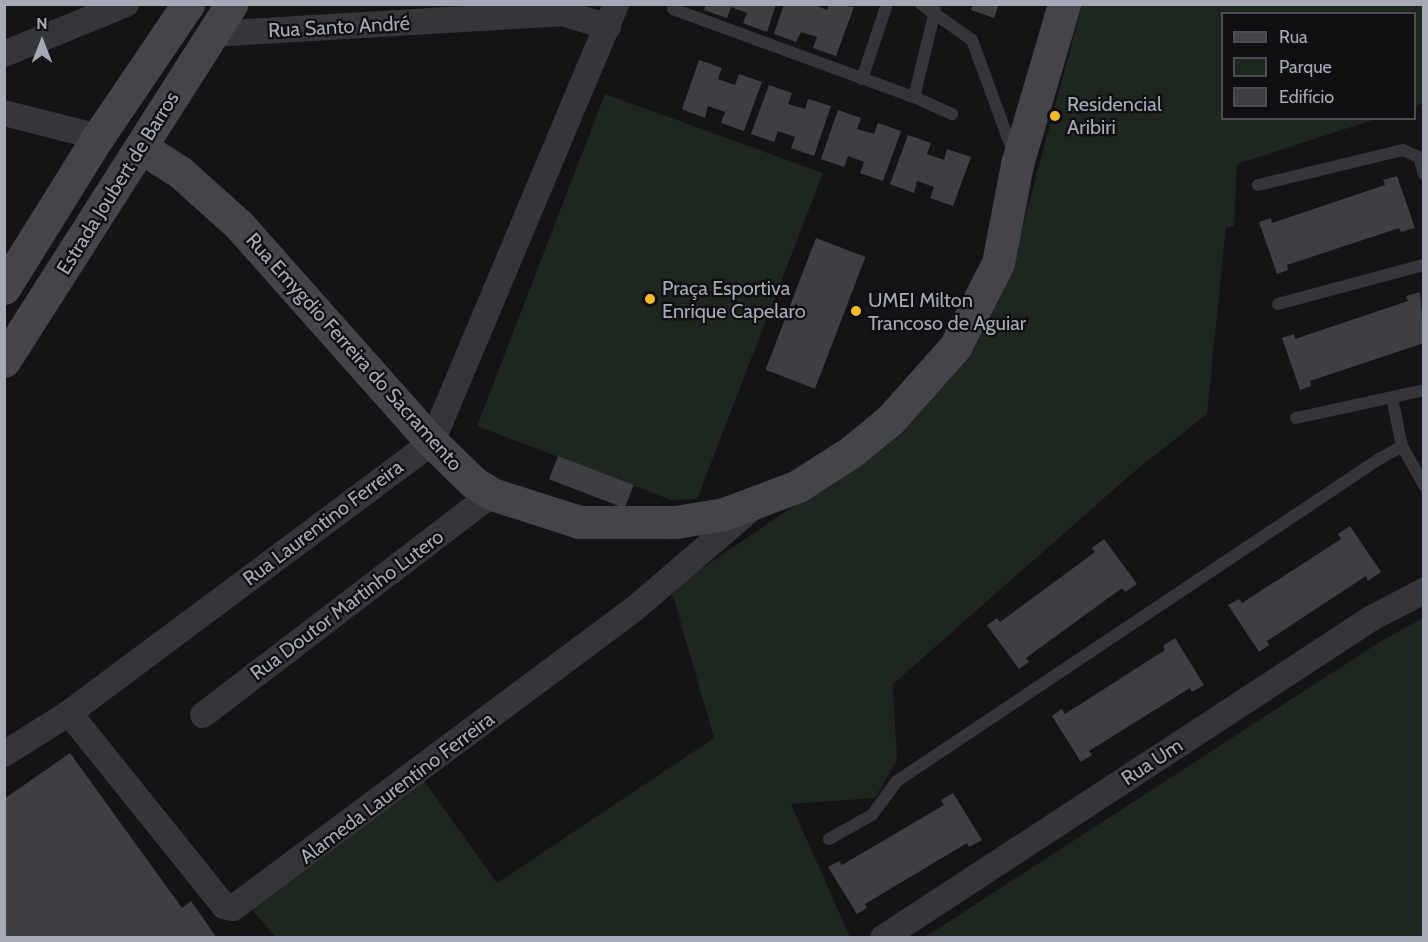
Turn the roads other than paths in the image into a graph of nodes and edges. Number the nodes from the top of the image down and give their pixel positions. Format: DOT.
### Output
graph roads {
  1 [pos="126,4"];
  2 [pos="188,4"];
  3 [pos="231,4"];
  4 [pos="887,4"];
  5 [pos="921,4"];
  6 [pos="1064,4"];
  7 [pos="673,9"];
  8 [pos="935,11"];
  9 [pos="81,14"];
  10 [pos="612,16"];
  11 [pos="212,34"];
  12 [pos="4,54"];
  13 [pos="862,79"];
  14 [pos="914,97"];
  15 [pos="4,113"];
  16 [pos="952,114"];
  17 [pos="99,137"];
  18 [pos="142,148"];
  19 [pos="1017,164"];
  20 [pos="1424,174"];
  21 [pos="1258,185"];
  22 [pos="1424,265"];
  23 [pos="4,288"];
  24 [pos="1278,304"];
  25 [pos="4,361"];
  26 [pos="1424,390"];
  27 [pos="1392,398"];
  28 [pos="1296,418"];
  29 [pos="432,442"];
  30 [pos="1402,446"];
  31 [pos="1424,485"];
  32 [pos="492,495"];
  33 [pos="758,503"];
  34 [pos="1424,591"];
  35 [pos="69,713"];
  36 [pos="203,715"];
  37 [pos="4,754"];
  38 [pos="829,839"];
  39 [pos="883,938"];
  1 -- 9 [label="street"];
  2 -- 17 [label="street, Estrada Joubert de Barros"];
  3 -- 11 [label="street, Estrada Joubert de Barros"];
  4 -- 13 [label="lane"];
  5 -- 8 [label="lane"];
  6 -- 19 [label="street, Rua Emygdio Ferreira do Sacramento"];
  7 -- 13 [label="lane"];
  8 -- 14 [label="lane"];
  8 -- 19 [label="lane"];
  9 -- 12 [label="street"];
  10 -- 11 [label="street, Rua Santo André"];
  10 -- 29 [label="street"];
  11 -- 18 [label="street, Estrada Joubert de Barros"];
  13 -- 14 [label="lane"];
  14 -- 16 [label="lane"];
  15 -- 17 [label="street"];
  17 -- 23 [label="street, Estrada Joubert de Barros"];
  18 -- 25 [label="street, Estrada Joubert de Barros"];
  18 -- 29 [label="street, Rua Emygdio Ferreira do Sacramento"];
  19 -- 33 [label="street, Rua Emygdio Ferreira do Sacramento"];
  20 -- 21 [label="lane"];
  22 -- 24 [label="lane"];
  26 -- 27 [label="lane"];
  27 -- 28 [label="lane"];
  27 -- 30 [label="lane"];
  29 -- 32 [label="street, Rua Emygdio Ferreira do Sacramento"];
  29 -- 35 [label="street, Rua Laurentino Ferreira"];
  30 -- 31 [label="lane"];
  30 -- 38 [label="lane"];
  32 -- 33 [label="street, Rua Emygdio Ferreira do Sacramento"];
  32 -- 36 [label="street, Rua Doutor Martinho Lutero"];
  33 -- 35 [label="street, Alameda Laurentino Ferreira"];
  34 -- 39 [label="street, Rua Um"];
  35 -- 37 [label="street, Rua Laurentino Ferreira"];
}
